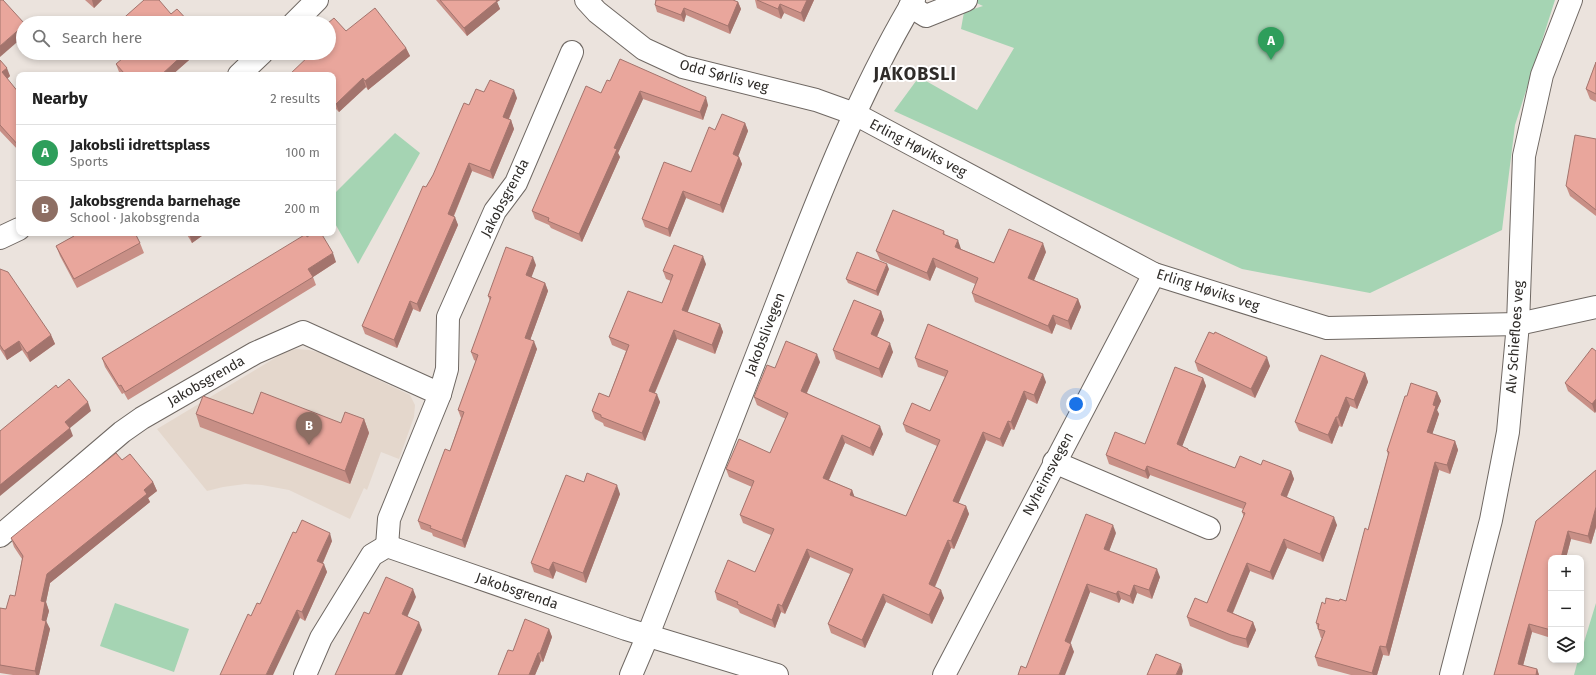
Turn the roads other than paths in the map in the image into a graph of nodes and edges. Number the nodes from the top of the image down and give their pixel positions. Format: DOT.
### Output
graph roads {
  1 [pos="317,0"];
  2 [pos="586,0"];
  3 [pos="966,0"];
  4 [pos="1571,0"];
  5 [pos="912,3"];
  6 [pos="301,16"];
  7 [pos="572,52"];
  8 [pos="255,60"];
  9 [pos="242,72"];
  10 [pos="855,114"];
  11 [pos="16,230"];
  12 [pos="0,238"];
  13 [pos="1154,274"];
  14 [pos="1596,307"];
  15 [pos="1518,324"];
  16 [pos="440,394"];
  17 [pos="1054,462"];
  18 [pos="1208,528"];
  19 [pos="0,536"];
  20 [pos="388,546"];
  21 [pos="648,635"];
  22 [pos="305,675"];
  23 [pos="631,675"];
  24 [pos="777,675"];
  25 [pos="944,675"];
  26 [pos="1451,675"];
  1 -- 6 [label="street"];
  2 -- 10 [label="street, Odd Sørlis veg"];
  3 -- 5 [label="street"];
  4 -- 15 [label="street, Alv Schiefloes veg"];
  5 -- 10 [label="street, Jakobslivegen"];
  7 -- 16 [label="street, Jakobsgrenda"];
  8 -- 9 [label="street"];
  10 -- 13 [label="street, Erling Høviks veg"];
  10 -- 21 [label="street, Jakobslivegen"];
  11 -- 12 [label="street"];
  13 -- 15 [label="street, Erling Høviks veg"];
  13 -- 17 [label="street, Nyheimsvegen"];
  14 -- 15 [label="street, Erling Høviks veg"];
  15 -- 26 [label="street, Alv Schiefloes veg"];
  16 -- 19 [label="street, Jakobsgrenda"];
  16 -- 20 [label="street, Jakobsgrenda"];
  17 -- 18 [label="street"];
  17 -- 25 [label="street, Nyheimsvegen"];
  20 -- 21 [label="street, Jakobsgrenda"];
  20 -- 22 [label="street"];
  21 -- 23 [label="street, Jakobslivegen"];
  21 -- 24 [label="street"];
}
